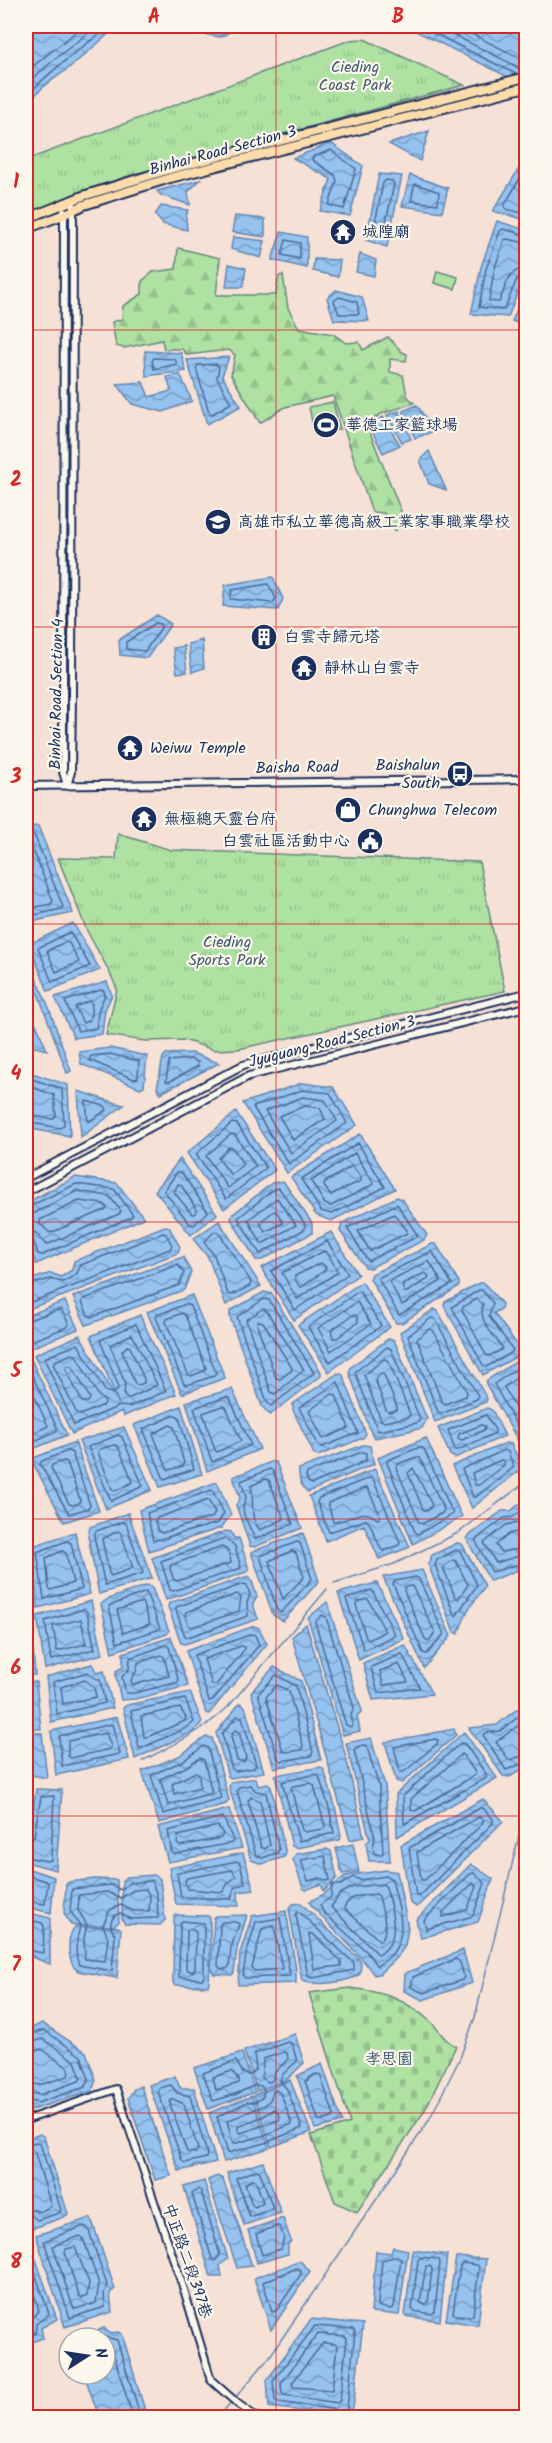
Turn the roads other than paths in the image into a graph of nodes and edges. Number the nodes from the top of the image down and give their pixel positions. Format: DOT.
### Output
graph roads {
  1 [pos="526,77"];
  2 [pos="526,87"];
  3 [pos="73,201"];
  4 [pos="64,204"];
  5 [pos="72,211"];
  6 [pos="63,215"];
  7 [pos="26,219"];
  8 [pos="26,229"];
  9 [pos="526,779"];
  10 [pos="26,786"];
  11 [pos="68,786"];
  12 [pos="526,993"];
  13 [pos="526,1006"];
  14 [pos="26,1178"];
  15 [pos="26,1192"];
  16 [pos="26,2120"];
  17 [pos="262,2418"];
  1 -- 3 [label="main road, Binhai Road Section 3"];
  2 -- 5 [label="main road, Binhai Road Section 3"];
  3 -- 4 [label="main road, Binhai Road Section 3"];
  3 -- 5 [label="street, Binhai Road Section 4"];
  4 -- 6 [label="street, Binhai Road Section 4"];
  4 -- 7 [label="main road, Binhai Road Section 3"];
  5 -- 6 [label="main road, Binhai Road Section 3"];
  5 -- 11 [label="street, Binhai Road Section 4"];
  6 -- 8 [label="main road, Binhai Road Section 3"];
  6 -- 11 [label="street, Binhai Road Section 4"];
  9 -- 11 [label="street, Baisha Road"];
  10 -- 11 [label="street, Baisha Road"];
  12 -- 14 [label="street, Jyuguang Road Section 3"];
  13 -- 15 [label="street, Jyuguang Road Section 3"];
  16 -- 17 [label="street, 中正路二段397巷"];
}
